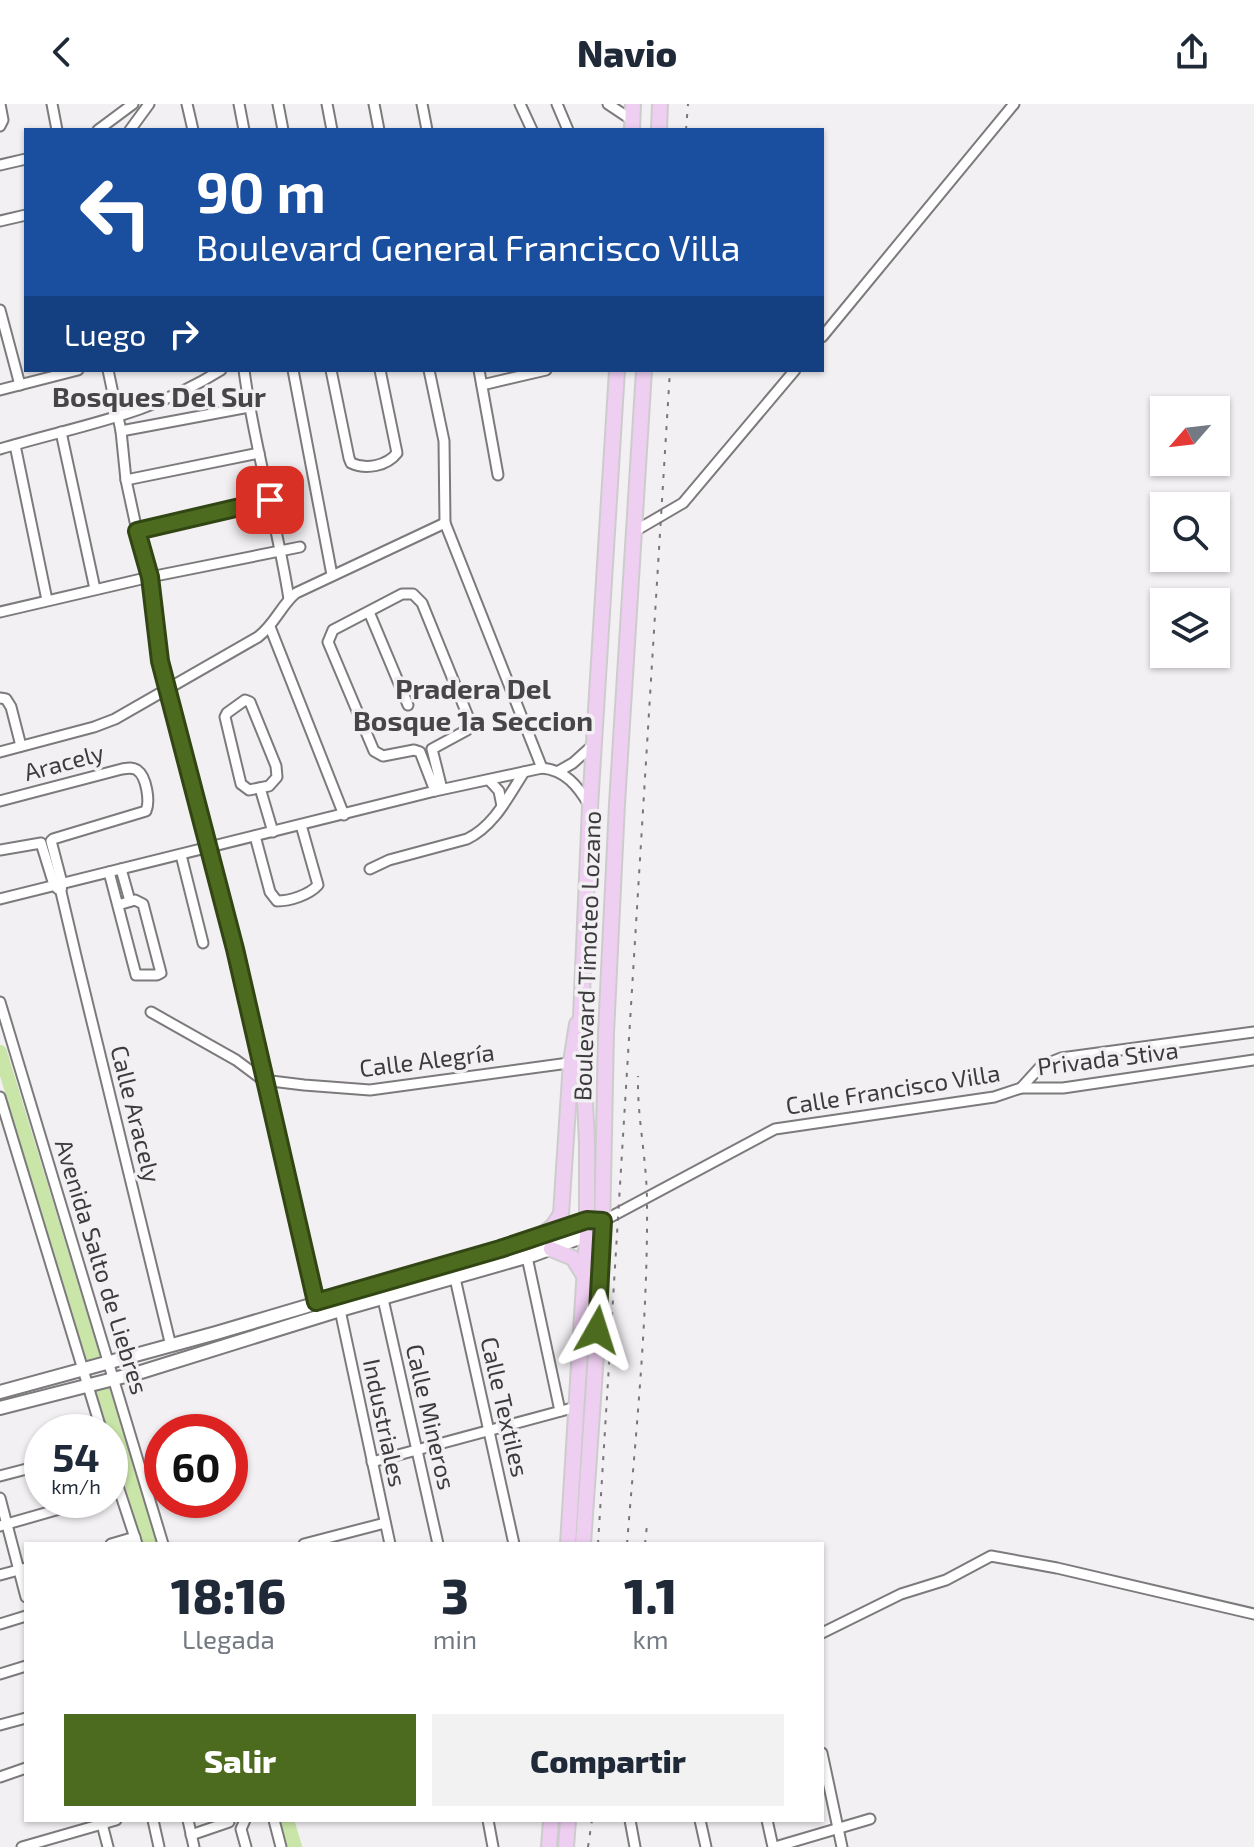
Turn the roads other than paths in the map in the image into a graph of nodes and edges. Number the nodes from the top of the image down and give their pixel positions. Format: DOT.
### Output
graph roads {
  1 [pos="0,104"];
  2 [pos="52,104"];
  3 [pos="149,104"];
  4 [pos="187,104"];
  5 [pos="239,104"];
  6 [pos="278,104"];
  7 [pos="327,104"];
  8 [pos="374,104"];
  9 [pos="422,104"];
  10 [pos="520,104"];
  11 [pos="557,104"];
  12 [pos="608,104"];
  13 [pos="633,104"];
  14 [pos="660,104"];
  15 [pos="1014,104"];
  16 [pos="127,106"];
  17 [pos="139,117"];
  18 [pos="632,125"];
  19 [pos="0,126"];
  20 [pos="57,128"];
  21 [pos="100,128"];
  22 [pos="131,128"];
  23 [pos="193,128"];
  24 [pos="244,128"];
  25 [pos="283,128"];
  26 [pos="332,128"];
  27 [pos="379,128"];
  28 [pos="427,128"];
  29 [pos="528,128"];
  30 [pos="567,128"];
  31 [pos="659,128"];
  32 [pos="24,159"];
  33 [pos="0,165"];
  34 [pos="24,215"];
  35 [pos="0,221"];
  36 [pos="0,311"];
  37 [pos="824,335"];
  38 [pos="68,372"];
  39 [pos="108,372"];
  40 [pos="218,372"];
  41 [pos="244,372"];
  42 [pos="293,372"];
  43 [pos="331,372"];
  44 [pos="380,372"];
  45 [pos="429,372"];
  46 [pos="479,372"];
  47 [pos="537,372"];
  48 [pos="617,372"];
  49 [pos="644,372"];
  50 [pos="793,372"];
  51 [pos="20,385"];
  52 [pos="482,385"];
  53 [pos="0,390"];
  54 [pos="249,407"];
  55 [pos="117,418"];
  56 [pos="121,431"];
  57 [pos="61,432"];
  58 [pos="15,445"];
  59 [pos="0,449"];
  60 [pos="259,453"];
  61 [pos="498,475"];
  62 [pos="126,480"];
  63 [pos="270,500"];
  64 [pos="445,523"];
  65 [pos="137,531"];
  66 [pos="635,531"];
  67 [pos="300,547"];
  68 [pos="282,551"];
  69 [pos="332,575"];
  70 [pos="150,577"];
  71 [pos="95,589"];
  72 [pos="289,599"];
  73 [pos="47,600"];
  74 [pos="0,612"];
  75 [pos="369,612"];
  76 [pos="270,627"];
  77 [pos="602,628"];
  78 [pos="629,634"];
  79 [pos="599,674"];
  80 [pos="625,679"];
  81 [pos="167,688"];
  82 [pos="0,698"];
  83 [pos="408,705"];
  84 [pos="595,742"];
  85 [pos="21,746"];
  86 [pos="0,752"];
  87 [pos="542,768"];
  88 [pos="559,771"];
  89 [pos="524,772"];
  90 [pos="489,780"];
  91 [pos="260,788"];
  92 [pos="438,790"];
  93 [pos="0,801"];
  94 [pos="502,806"];
  95 [pos="590,807"];
  96 [pos="344,815"];
  97 [pos="301,825"];
  98 [pos="273,832"];
  99 [pos="255,836"];
  100 [pos="209,848"];
  101 [pos="0,850"];
  102 [pos="181,855"];
  103 [pos="121,869"];
  104 [pos="370,869"];
  105 [pos="109,872"];
  106 [pos="59,887"];
  107 [pos="0,899"];
  108 [pos="130,901"];
  109 [pos="118,905"];
  110 [pos="203,943"];
  111 [pos="0,1002"];
  112 [pos="151,1012"];
  113 [pos="1254,1032"];
  114 [pos="1254,1060"];
  115 [pos="577,1062"];
  116 [pos="263,1080"];
  117 [pos="1021,1088"];
  118 [pos="0,1097"];
  119 [pos="587,1220"];
  120 [pos="603,1221"];
  121 [pos="542,1235"];
  122 [pos="587,1235"];
  123 [pos="551,1249"];
  124 [pos="527,1257"];
  125 [pos="584,1277"];
  126 [pos="455,1278"];
  127 [pos="383,1299"];
  128 [pos="316,1302"];
  129 [pos="340,1310"];
  130 [pos="171,1346"];
  131 [pos="107,1363"];
  132 [pos="86,1368"];
  133 [pos="111,1379"];
  134 [pos="92,1384"];
  135 [pos="0,1392"];
  136 [pos="576,1407"];
  137 [pos="0,1408"];
  138 [pos="560,1411"];
  139 [pos="98,1414"];
  140 [pos="489,1430"];
  141 [pos="417,1450"];
  142 [pos="372,1462"];
  143 [pos="24,1470"];
  144 [pos="0,1476"];
  145 [pos="0,1498"];
  146 [pos="28,1518"];
  147 [pos="125,1518"];
  148 [pos="385,1523"];
  149 [pos="4,1525"];
  150 [pos="136,1541"];
  151 [pos="162,1542"];
  152 [pos="312,1542"];
  153 [pos="390,1542"];
  154 [pos="438,1542"];
  155 [pos="514,1542"];
  156 [pos="568,1542"];
  157 [pos="583,1542"];
  158 [pos="22,1569"];
  159 [pos="0,1575"];
  160 [pos="1254,1614"];
  161 [pos="24,1617"];
  162 [pos="0,1624"];
  163 [pos="824,1632"];
  164 [pos="24,1667"];
  165 [pos="0,1674"];
  166 [pos="24,1719"];
  167 [pos="0,1725"];
  168 [pos="824,1763"];
  169 [pos="24,1769"];
  170 [pos="0,1777"];
  171 [pos="870,1819"];
  172 [pos="109,1822"];
  173 [pos="153,1822"];
  174 [pos="188,1822"];
  175 [pos="227,1822"];
  176 [pos="275,1822"];
  177 [pos="488,1822"];
  178 [pos="551,1822"];
  179 [pos="568,1822"];
  180 [pos="630,1822"];
  181 [pos="700,1822"];
  182 [pos="768,1822"];
  183 [pos="86,1824"];
  184 [pos="102,1824"];
  185 [pos="243,1824"];
  186 [pos="837,1828"];
  187 [pos="191,1835"];
  188 [pos="54,1842"];
  189 [pos="22,1847"];
  190 [pos="108,1847"];
  191 [pos="159,1847"];
  192 [pos="194,1847"];
  193 [pos="246,1847"];
  194 [pos="281,1847"];
  195 [pos="493,1847"];
  196 [pos="549,1847"];
  197 [pos="566,1847"];
  198 [pos="635,1847"];
  199 [pos="706,1847"];
  200 [pos="774,1847"];
  201 [pos="842,1847"];
  1 -- 19 [label="street"];
  2 -- 20 [label="street"];
  3 -- 17 [label="street"];
  4 -- 23 [label="street"];
  5 -- 24 [label="street"];
  6 -- 25 [label="street"];
  7 -- 26 [label="street"];
  8 -- 27 [label="street"];
  9 -- 28 [label="street"];
  10 -- 29 [label="street"];
  11 -- 30 [label="street"];
  12 -- 18 [label="street"];
  13 -- 18 [label="main road"];
  14 -- 31 [label="main road"];
  15 -- 37 [label="street"];
  16 -- 17 [label="street"];
  16 -- 21 [label="street"];
  17 -- 22 [label="street"];
  32 -- 33 [label="street"];
  34 -- 35 [label="street"];
  36 -- 51 [label="street"];
  38 -- 51 [label="street"];
  39 -- 55 [label="street"];
  40 -- 55 [label="street"];
  41 -- 54 [label="street"];
  42 -- 69 [label="street"];
  43 -- 44 [label="street"];
  45 -- 64 [label="street"];
  46 -- 52 [label="street"];
  47 -- 52 [label="street"];
  48 -- 77 [label="main road, Boulevard Timoteo Lozano"];
  49 -- 66 [label="main road, Boulevard Timoteo Lozano"];
  50 -- 66 [label="street"];
  51 -- 53 [label="street"];
  52 -- 61 [label="street"];
  54 -- 56 [label="street"];
  54 -- 60 [label="street"];
  55 -- 56 [label="street"];
  55 -- 57 [label="street"];
  56 -- 62 [label="street"];
  57 -- 58 [label="street"];
  57 -- 71 [label="street"];
  58 -- 59 [label="street"];
  58 -- 73 [label="street"];
  60 -- 62 [label="street"];
  60 -- 63 [label="street"];
  62 -- 65 [label="street"];
  63 -- 65 [label="street"];
  63 -- 68 [label="street"];
  64 -- 69 [label="street"];
  64 -- 87 [label="street"];
  65 -- 70 [label="street"];
  66 -- 78 [label="main road, Boulevard Timoteo Lozano"];
  67 -- 68 [label="street"];
  68 -- 70 [label="street"];
  68 -- 72 [label="street"];
  69 -- 72 [label="street"];
  70 -- 71 [label="street"];
  70 -- 81 [label="street"];
  71 -- 73 [label="street"];
  72 -- 76 [label="street"];
  73 -- 74 [label="street"];
  75 -- 83 [label="street"];
  75 -- 92 [label="street"];
  75 -- 92 [label="street"];
  76 -- 81 [label="street"];
  76 -- 96 [label="street"];
  77 -- 78 [label="main road"];
  77 -- 79 [label="main road, Boulevard Timoteo Lozano"];
  78 -- 80 [label="main road, Boulevard Timoteo Lozano"];
  79 -- 80 [label="main road"];
  79 -- 84 [label="main road, Boulevard Timoteo Lozano"];
  80 -- 120 [label="main road, Boulevard Timoteo Lozano"];
  81 -- 85 [label="street"];
  81 -- 100 [label="street"];
  82 -- 85 [label="street"];
  84 -- 88 [label="street"];
  84 -- 95 [label="main road, Boulevard Timoteo Lozano"];
  85 -- 86 [label="street"];
  87 -- 88 [label="street"];
  87 -- 89 [label="street"];
  88 -- 95 [label="street"];
  89 -- 90 [label="street"];
  89 -- 94 [label="street"];
  90 -- 92 [label="street"];
  90 -- 94 [label="street"];
  91 -- 91 [label="street"];
  91 -- 98 [label="street"];
  92 -- 96 [label="street"];
  93 -- 106 [label="street, Aracely"];
  94 -- 104 [label="street"];
  95 -- 115 [label="main road, Boulevard Timoteo Lozano"];
  96 -- 97 [label="street"];
  97 -- 98 [label="street"];
  97 -- 99 [label="street"];
  98 -- 99 [label="street"];
  99 -- 100 [label="street"];
  100 -- 102 [label="street"];
  100 -- 116 [label="street"];
  101 -- 106 [label="street"];
  102 -- 103 [label="street"];
  102 -- 110 [label="street"];
  103 -- 105 [label="street"];
  103 -- 108 [label="street"];
  105 -- 106 [label="street"];
  105 -- 109 [label="street"];
  106 -- 107 [label="street"];
  106 -- 130 [label="street, Calle Aracely"];
  108 -- 109 [label="street"];
  108 -- 109 [label="street"];
  111 -- 131 [label="street, Avenida Salto de Liebres"];
  112 -- 116 [label="street"];
  113 -- 117 [label="street, Privada Stiva"];
  114 -- 117 [label="street, Privada Stiva"];
  115 -- 116 [label="street, Calle Alegría"];
  115 -- 119 [label="main road, Boulevard Timoteo Lozano"];
  115 -- 121 [label="main road"];
  116 -- 128 [label="street"];
  117 -- 120 [label="street, Calle Francisco Villa"];
  118 -- 132 [label="street, Avenida Salto de Liebres"];
  119 -- 120 [label="main road"];
  119 -- 121 [label="main road"];
  119 -- 122 [label="main road, Boulevard Timoteo Lozano"];
  120 -- 122 [label="main road"];
  120 -- 157 [label="main road, Boulevard Timoteo Lozano"];
  121 -- 128 [label="main road"];
  122 -- 123 [label="main road"];
  122 -- 125 [label="main road, Boulevard Timoteo Lozano"];
  123 -- 124 [label="main road"];
  123 -- 125 [label="main road"];
  124 -- 126 [label="main road"];
  124 -- 138 [label="street"];
  125 -- 136 [label="main road, Boulevard Timoteo Lozano"];
  126 -- 127 [label="main road"];
  126 -- 140 [label="street, Calle Textiles"];
  127 -- 129 [label="main road"];
  127 -- 141 [label="street, Calle Mineros"];
  128 -- 130 [label="main road"];
  129 -- 133 [label="main road"];
  129 -- 142 [label="street, Industriales"];
  130 -- 131 [label="main road"];
  131 -- 132 [label="main road"];
  131 -- 133 [label="street, Avenida Salto de Liebres"];
  132 -- 134 [label="street, Avenida Salto de Liebres"];
  132 -- 135 [label="main road"];
  133 -- 134 [label="main road"];
  133 -- 151 [label="street, Avenida Salto de Liebres"];
  134 -- 137 [label="main road"];
  134 -- 139 [label="street, Avenida Salto de Liebres"];
  136 -- 138 [label="street"];
  136 -- 156 [label="main road, Boulevard Timoteo Lozano"];
  138 -- 140 [label="street"];
  140 -- 141 [label="street"];
  140 -- 155 [label="street, Calle Textiles"];
  141 -- 142 [label="street"];
  141 -- 154 [label="street, Calle Mineros"];
  142 -- 148 [label="street, Industriales"];
  143 -- 144 [label="street"];
  145 -- 149 [label="street"];
  146 -- 149 [label="street"];
  147 -- 150 [label="street"];
  148 -- 152 [label="street"];
  148 -- 153 [label="street, Industriales"];
  149 -- 158 [label="street"];
  158 -- 159 [label="street"];
  160 -- 163 [label="street"];
  161 -- 162 [label="street"];
  164 -- 165 [label="street"];
  166 -- 167 [label="street"];
  168 -- 186 [label="street"];
  169 -- 170 [label="street"];
  171 -- 186 [label="street"];
  172 -- 184 [label="street"];
  173 -- 191 [label="street"];
  174 -- 187 [label="street"];
  175 -- 187 [label="street"];
  176 -- 194 [label="street"];
  177 -- 195 [label="street"];
  178 -- 196 [label="main road"];
  179 -- 197 [label="main road"];
  180 -- 198 [label="street"];
  181 -- 199 [label="street"];
  182 -- 200 [label="street"];
  183 -- 184 [label="street"];
  183 -- 188 [label="street"];
  184 -- 190 [label="street"];
  185 -- 193 [label="street"];
  186 -- 200 [label="street"];
  186 -- 201 [label="street"];
  187 -- 192 [label="street"];
  188 -- 189 [label="street"];
}
